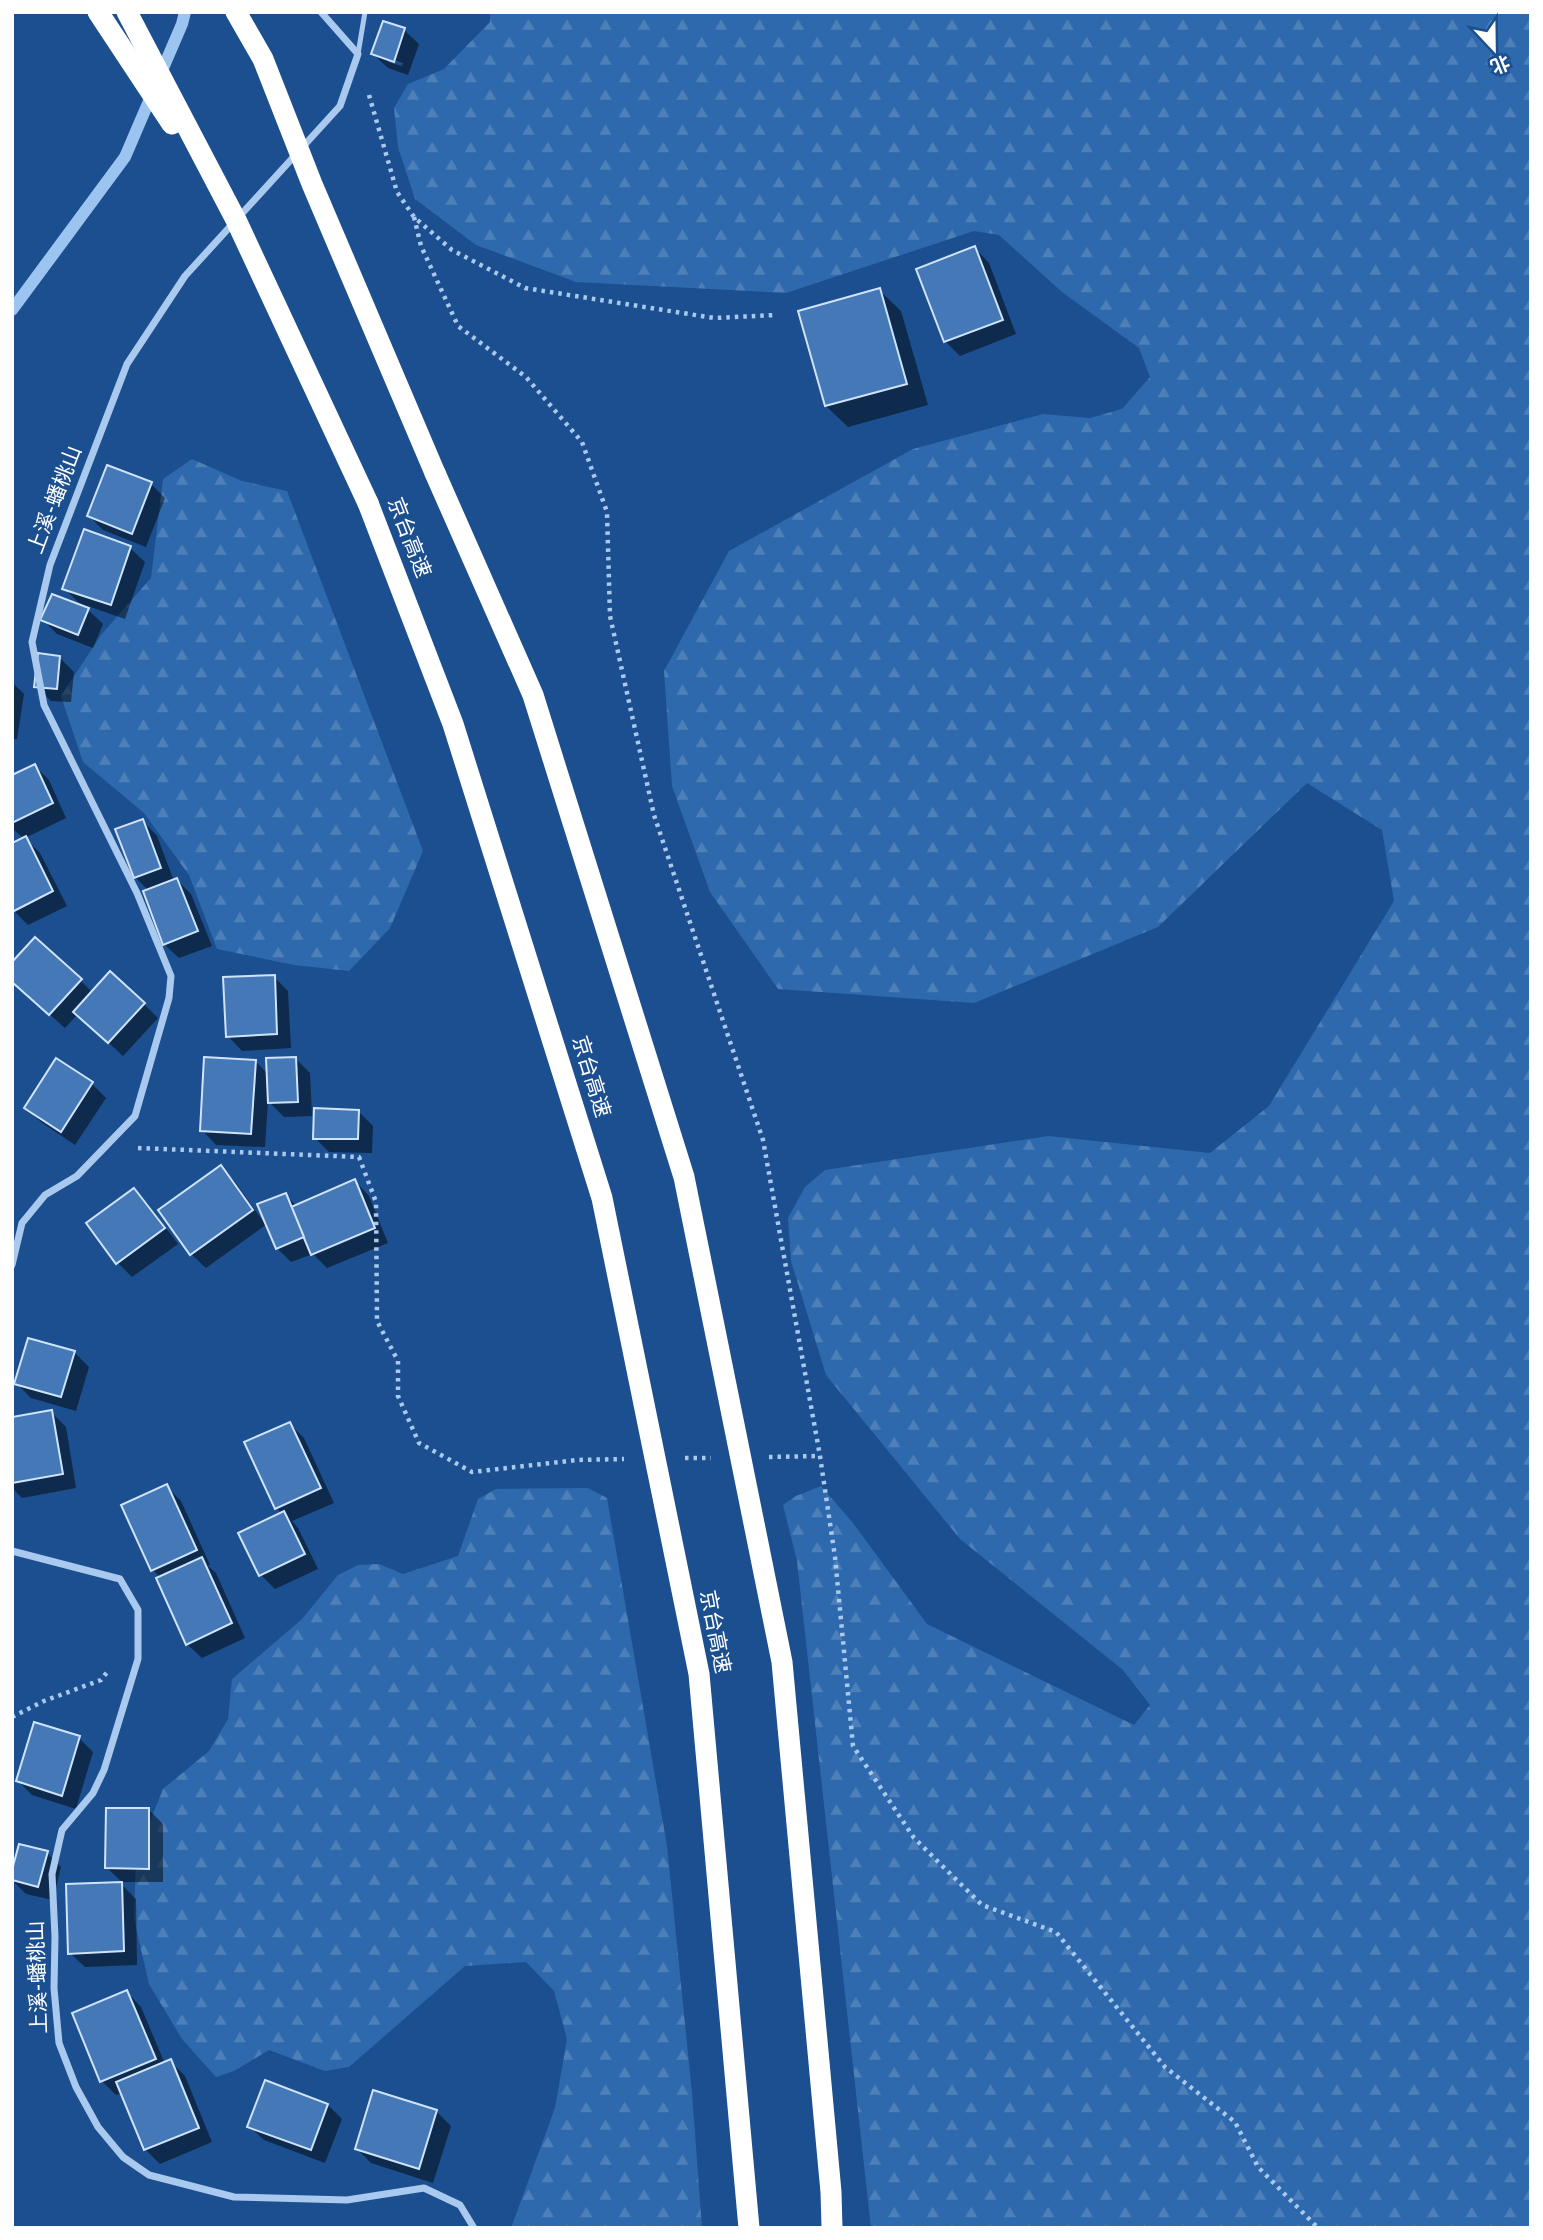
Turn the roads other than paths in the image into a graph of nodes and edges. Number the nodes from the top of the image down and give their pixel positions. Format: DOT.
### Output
graph roads {
  1 [pos="98,12"];
  2 [pos="127,12"];
  3 [pos="236,12"];
  4 [pos="242,12"];
  5 [pos="321,12"];
  6 [pos="365,12"];
  7 [pos="358,54"];
  8 [pos="263,59"];
  9 [pos="236,220"];
  10 [pos="12,1265"];
  11 [pos="12,1551"];
  12 [pos="474,2228"];
  13 [pos="749,2228"];
  14 [pos="832,2228"];
  1 -- 9 [label="highway, bridge"];
  2 -- 9 [label="highway, 京台高速, bridge"];
  3 -- 8 [label="highway, bridge"];
  4 -- 8 [label="highway, bridge"];
  5 -- 7 [label="street"];
  6 -- 7 [label="lane"];
  7 -- 10 [label="street, 上溪-蟠桃山"];
  8 -- 14 [label="highway, bridge"];
  9 -- 13 [label="highway, 京台高速, bridge"];
  11 -- 12 [label="street, 上溪-蟠桃山"];
}
